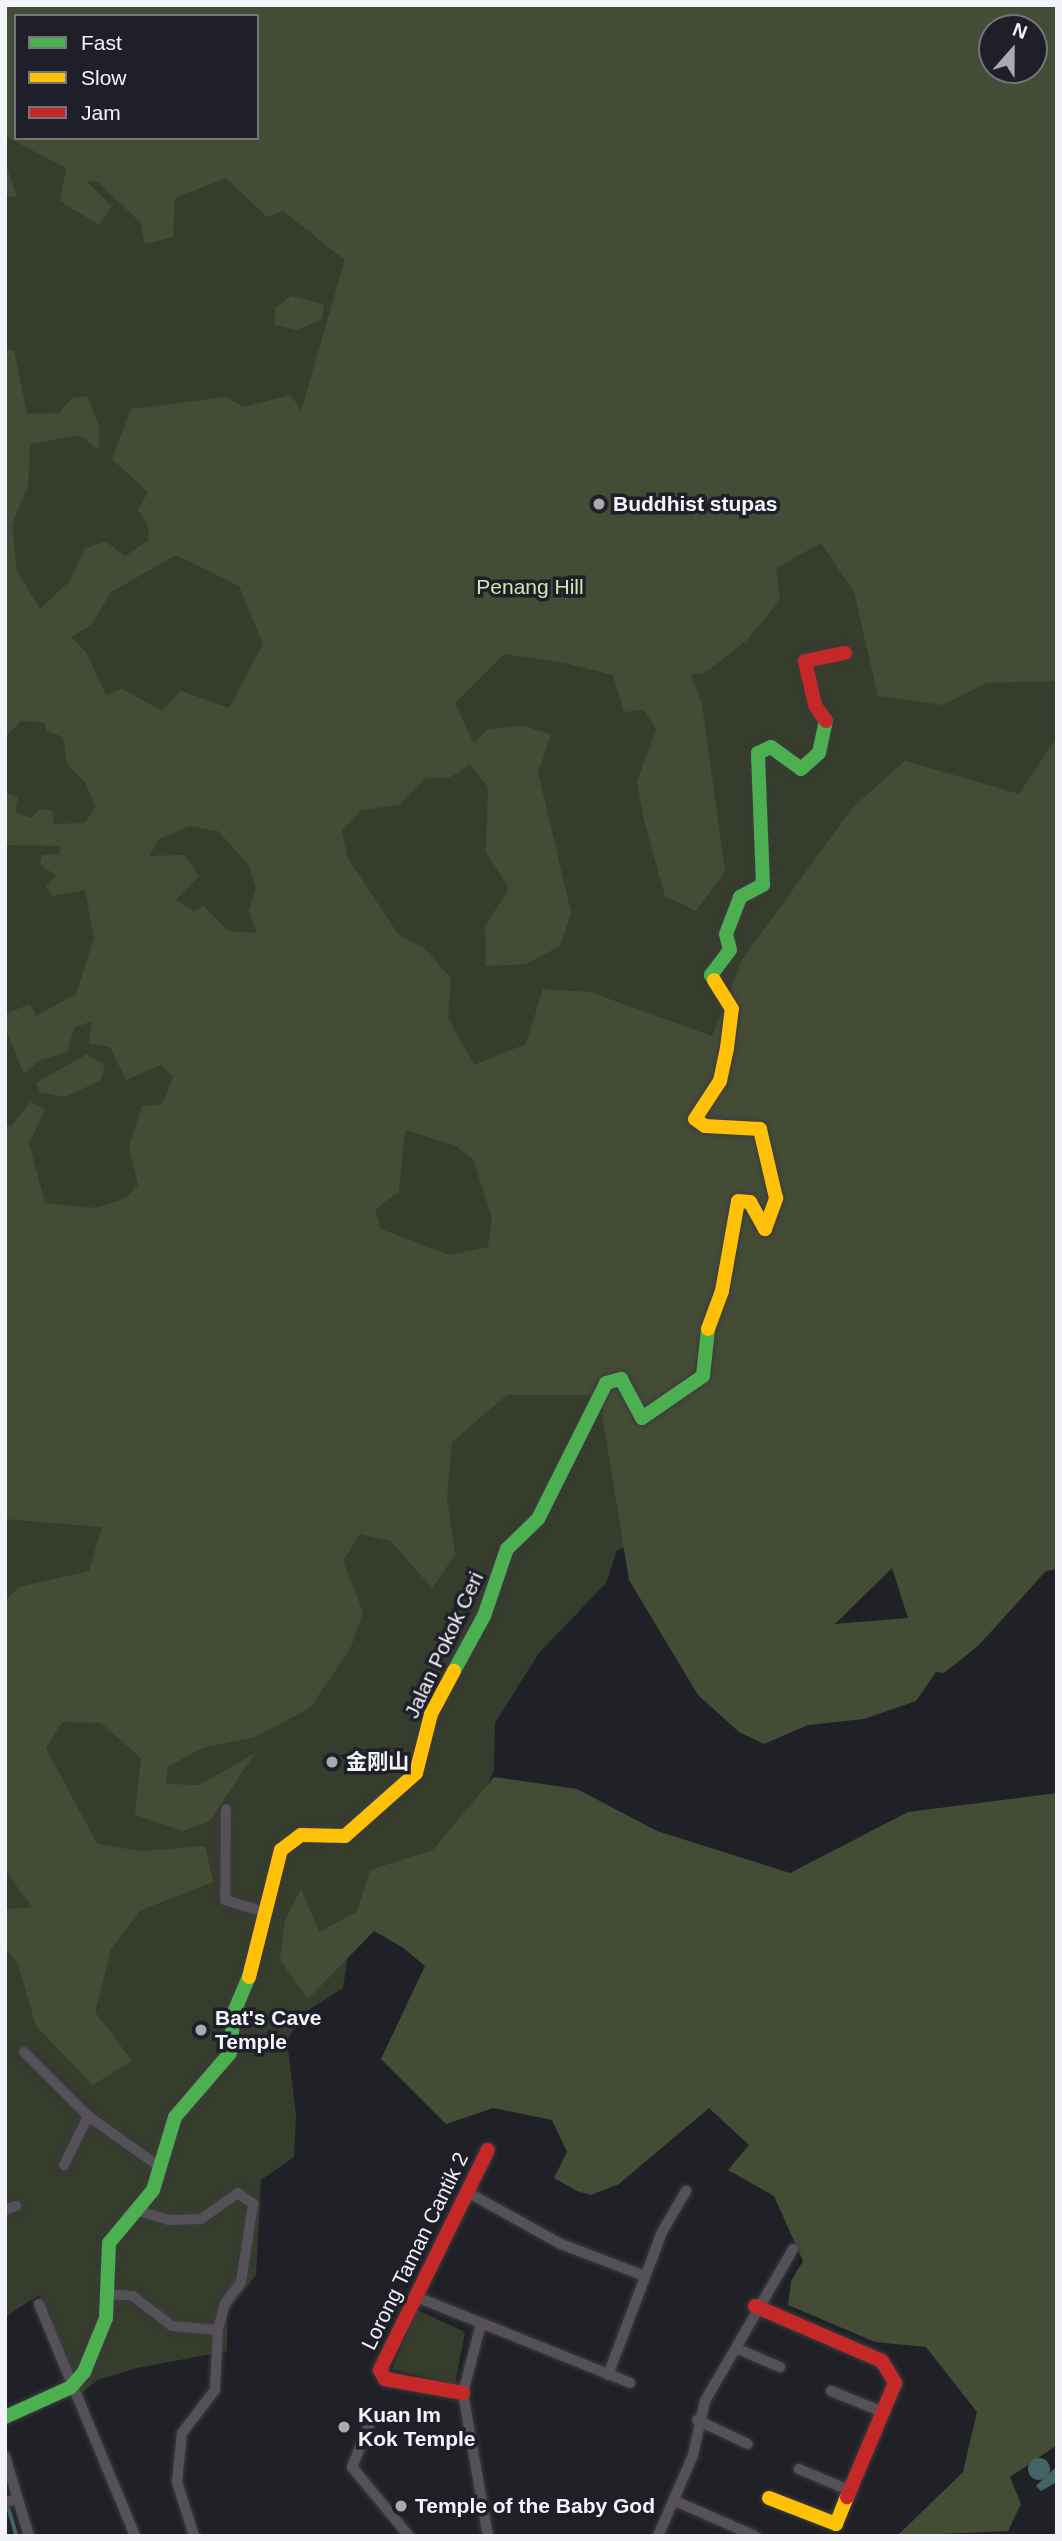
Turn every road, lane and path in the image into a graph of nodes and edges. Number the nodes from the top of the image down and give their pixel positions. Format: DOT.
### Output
graph roads {
  1 [pos="845,653"];
  2 [pos="226,1810"];
  3 [pos="261,1911"];
  4 [pos="24,2052"];
  5 [pos="88,2116"];
  6 [pos="488,2150"];
  7 [pos="64,2165"];
  8 [pos="160,2167"];
  9 [pos="686,2190"];
  10 [pos="467,2192"];
  11 [pos="16,2206"];
  12 [pos="5,2210"];
  13 [pos="139,2211"];
  14 [pos="793,2249"];
  15 [pos="645,2276"];
  16 [pos="106,2294"];
  17 [pos="414,2297"];
  18 [pos="40,2304"];
  19 [pos="755,2306"];
  20 [pos="481,2324"];
  21 [pos="218,2330"];
  22 [pos="738,2349"];
  23 [pos="780,2367"];
  24 [pos="608,2375"];
  25 [pos="630,2383"];
  26 [pos="75,2384"];
  27 [pos="831,2391"];
  28 [pos="463,2393"];
  29 [pos="885,2413"];
  30 [pos="5,2417"];
  31 [pos="697,2420"];
  32 [pos="370,2423"];
  33 [pos="748,2444"];
  34 [pos="5,2456"];
  35 [pos="799,2469"];
  36 [pos="851,2491"];
  37 [pos="769,2498"];
  38 [pos="11,2500"];
  39 [pos="673,2500"];
  40 [pos="29,2536"];
  41 [pos="135,2536"];
  42 [pos="194,2536"];
  43 [pos="408,2536"];
  44 [pos="488,2536"];
  45 [pos="658,2536"];
  46 [pos="755,2536"];
  1 -- 3 [label="street, Jalan Pokok Ceri"];
  2 -- 3 [label="street"];
  3 -- 8 [label="street, Jalan Pokok Ceri"];
  4 -- 5 [label="street"];
  5 -- 7 [label="street"];
  5 -- 8 [label="street"];
  6 -- 10 [label="street, Lorong Taman Cantik 2"];
  8 -- 13 [label="street, Jalan Pokok Ceri"];
  9 -- 15 [label="street"];
  10 -- 15 [label="street"];
  10 -- 17 [label="street, Lorong Taman Cantik 2"];
  11 -- 12 [label="street"];
  13 -- 16 [label="street, Jalan Pokok Ceri"];
  13 -- 21 [label="street"];
  14 -- 19 [label="street"];
  15 -- 24 [label="street"];
  16 -- 21 [label="street"];
  16 -- 26 [label="street, Jalan Pokok Ceri"];
  17 -- 20 [label="street"];
  17 -- 28 [label="street, Lorong Taman Cantik 2"];
  18 -- 26 [label="street"];
  19 -- 22 [label="street"];
  19 -- 29 [label="street"];
  20 -- 24 [label="street"];
  20 -- 28 [label="street"];
  21 -- 42 [label="street"];
  22 -- 23 [label="street"];
  22 -- 31 [label="street"];
  24 -- 25 [label="street"];
  26 -- 30 [label="street"];
  26 -- 41 [label="street"];
  27 -- 29 [label="street"];
  28 -- 44 [label="street"];
  29 -- 36 [label="street"];
  31 -- 33 [label="street"];
  31 -- 39 [label="street"];
  32 -- 43 [label="street"];
  34 -- 38 [label="street"];
  35 -- 36 [label="street"];
  36 -- 37 [label="street"];
  38 -- 40 [label="street"];
  39 -- 45 [label="street"];
  39 -- 46 [label="street"];
}
